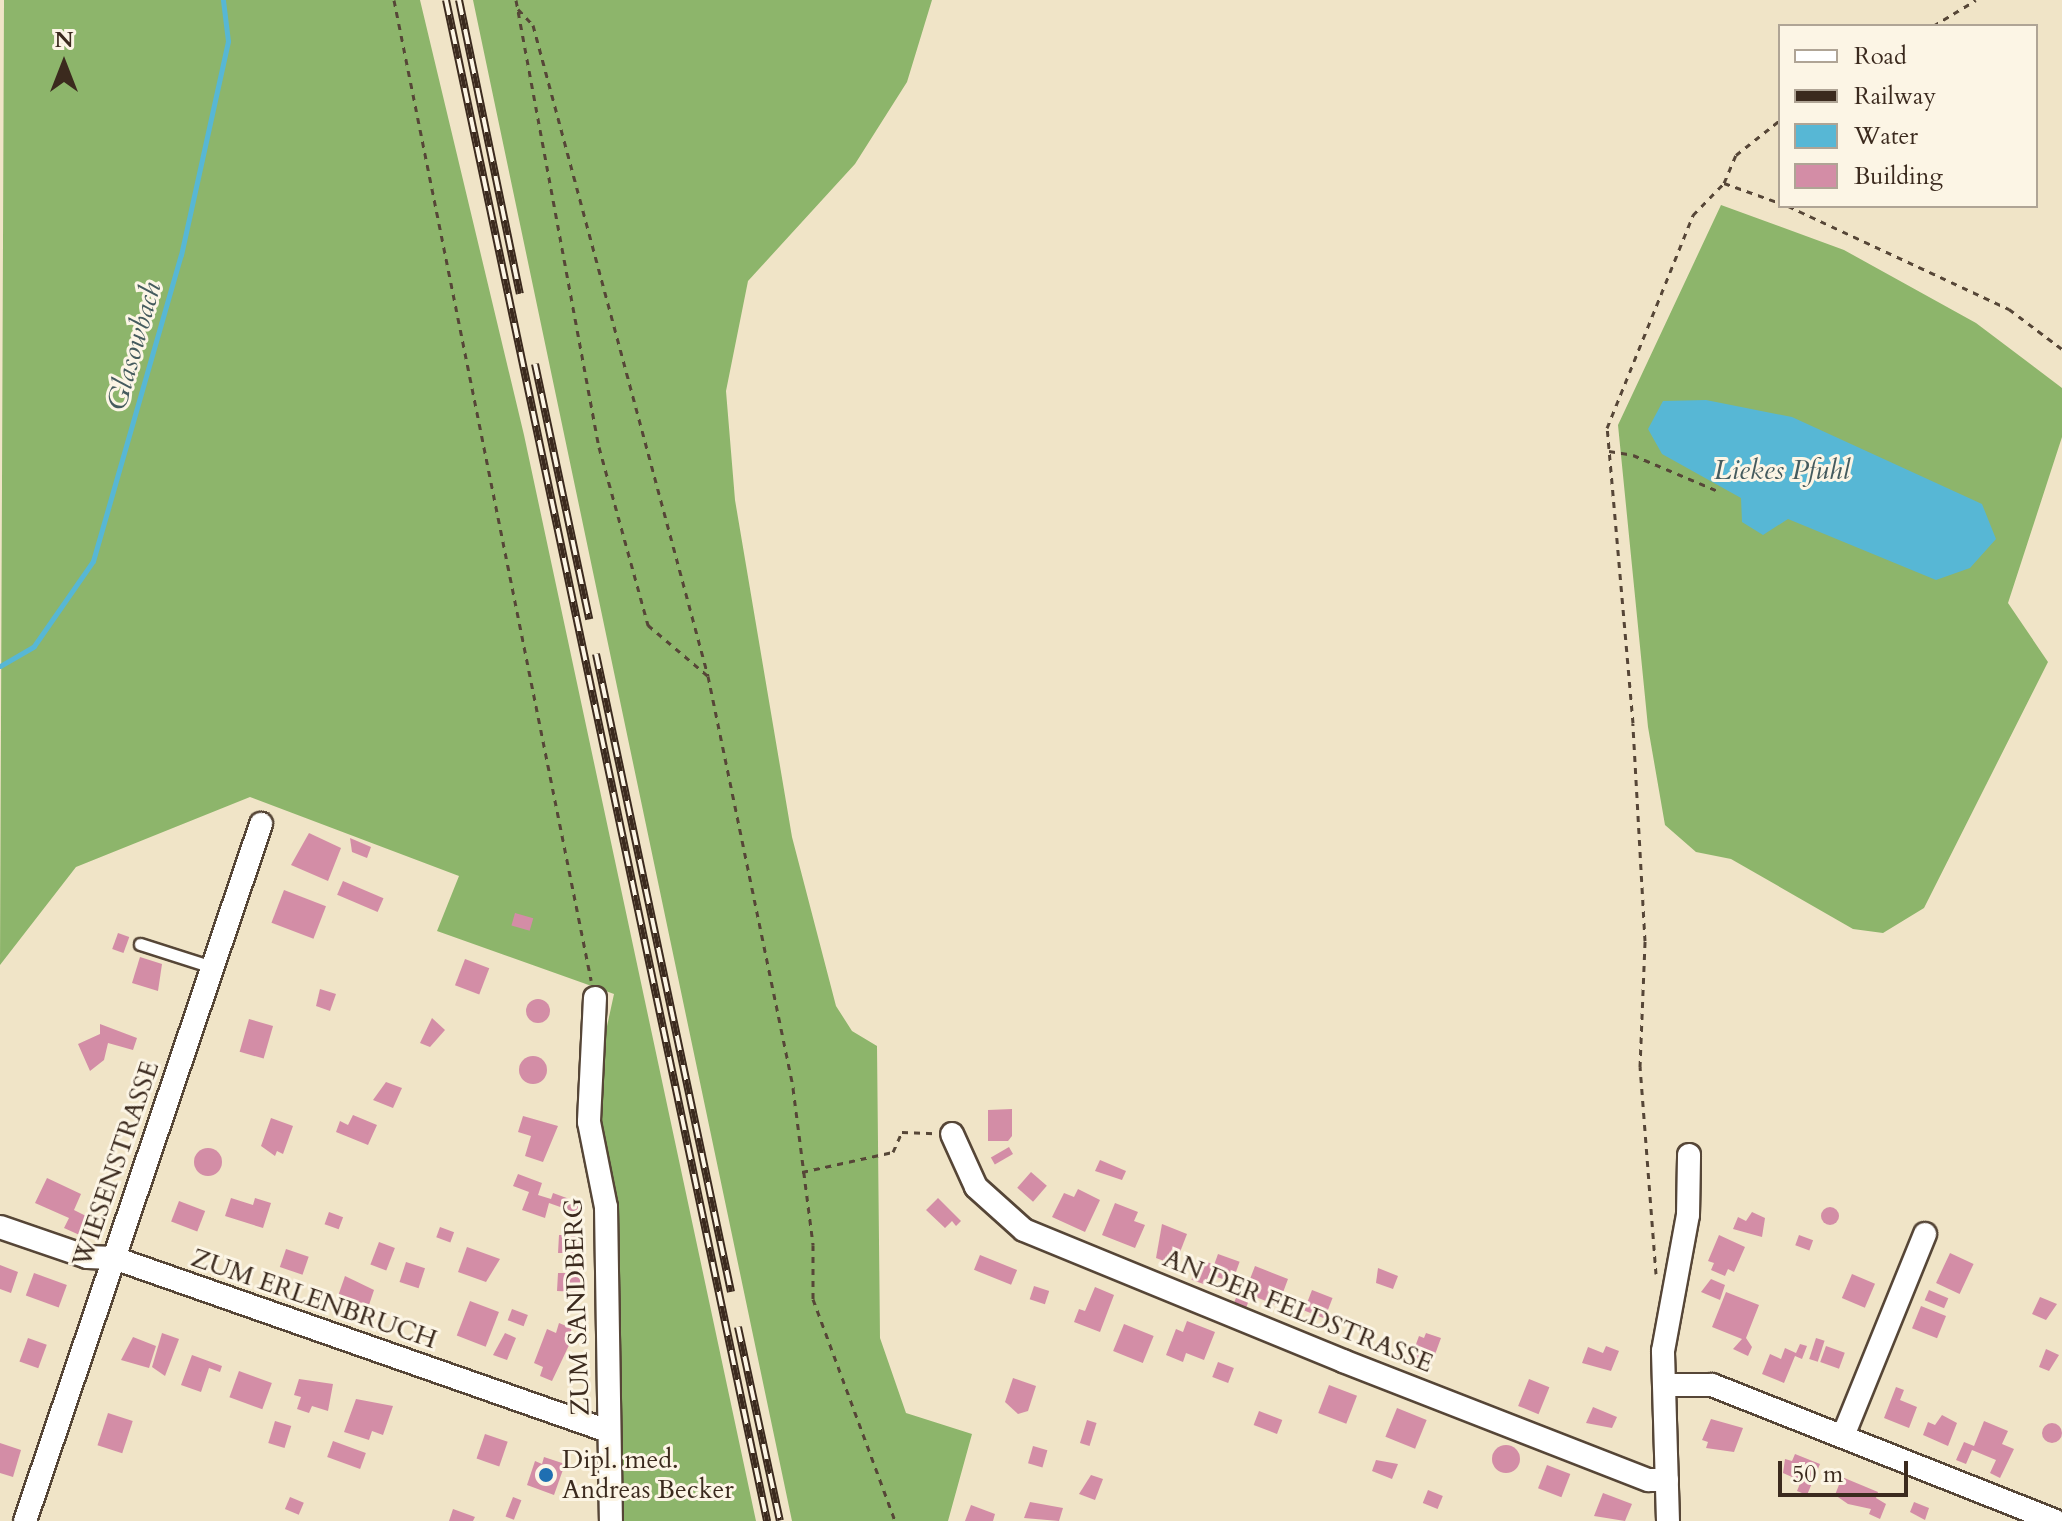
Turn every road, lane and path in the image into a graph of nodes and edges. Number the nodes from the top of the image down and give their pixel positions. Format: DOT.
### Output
graph roads {
  1 [pos="394,0"];
  2 [pos="516,0"];
  3 [pos="1976,0"];
  4 [pos="517,8"];
  5 [pos="1936,24"];
  6 [pos="1778,122"];
  7 [pos="1724,183"];
  8 [pos="1778,202"];
  9 [pos="1792,208"];
  10 [pos="2062,349"];
  11 [pos="1609,451"];
  12 [pos="1716,490"];
  13 [pos="708,676"];
  14 [pos="261,824"];
  15 [pos="140,944"];
  16 [pos="212,967"];
  17 [pos="595,998"];
  18 [pos="952,1134"];
  19 [pos="1689,1155"];
  20 [pos="802,1172"];
  21 [pos="0,1227"];
  22 [pos="1925,1234"];
  23 [pos="114,1258"];
  24 [pos="1660,1290"];
  25 [pos="1665,1385"];
  26 [pos="608,1431"];
  27 [pos="1843,1436"];
  28 [pos="1667,1480"];
  29 [pos="2062,1511"];
  30 [pos="25,1521"];
  31 [pos="611,1521"];
  32 [pos="895,1521"];
  33 [pos="1668,1521"];
  34 [pos="2056,1521"];
  1 -- 17 [label="path"];
  2 -- 4 [label="path"];
  3 -- 5 [label="path"];
  4 -- 13 [label="path"];
  4 -- 13 [label="path"];
  6 -- 7 [label="path"];
  7 -- 8 [label="path"];
  7 -- 11 [label="path"];
  9 -- 10 [label="path"];
  11 -- 12 [label="path"];
  11 -- 24 [label="path"];
  13 -- 20 [label="path"];
  14 -- 16 [label="street, WIESENSTRASSE"];
  15 -- 16 [label="lane"];
  16 -- 23 [label="street, WIESENSTRASSE"];
  17 -- 26 [label="street, ZUM SANDBERG"];
  18 -- 20 [label="path"];
  18 -- 28 [label="street, AN DER FELDSTRASSE"];
  19 -- 25 [label="street"];
  20 -- 32 [label="path"];
  21 -- 23 [label="street, ZUM ERLENBRUCH"];
  22 -- 27 [label="street"];
  23 -- 26 [label="street, ZUM ERLENBRUCH"];
  23 -- 30 [label="street, WIESENSTRASSE"];
  25 -- 27 [label="street"];
  25 -- 28 [label="street"];
  26 -- 31 [label="street, ZUM SANDBERG"];
  27 -- 34 [label="street"];
  28 -- 33 [label="street"];
  29 -- 34 [label="street"];
}
